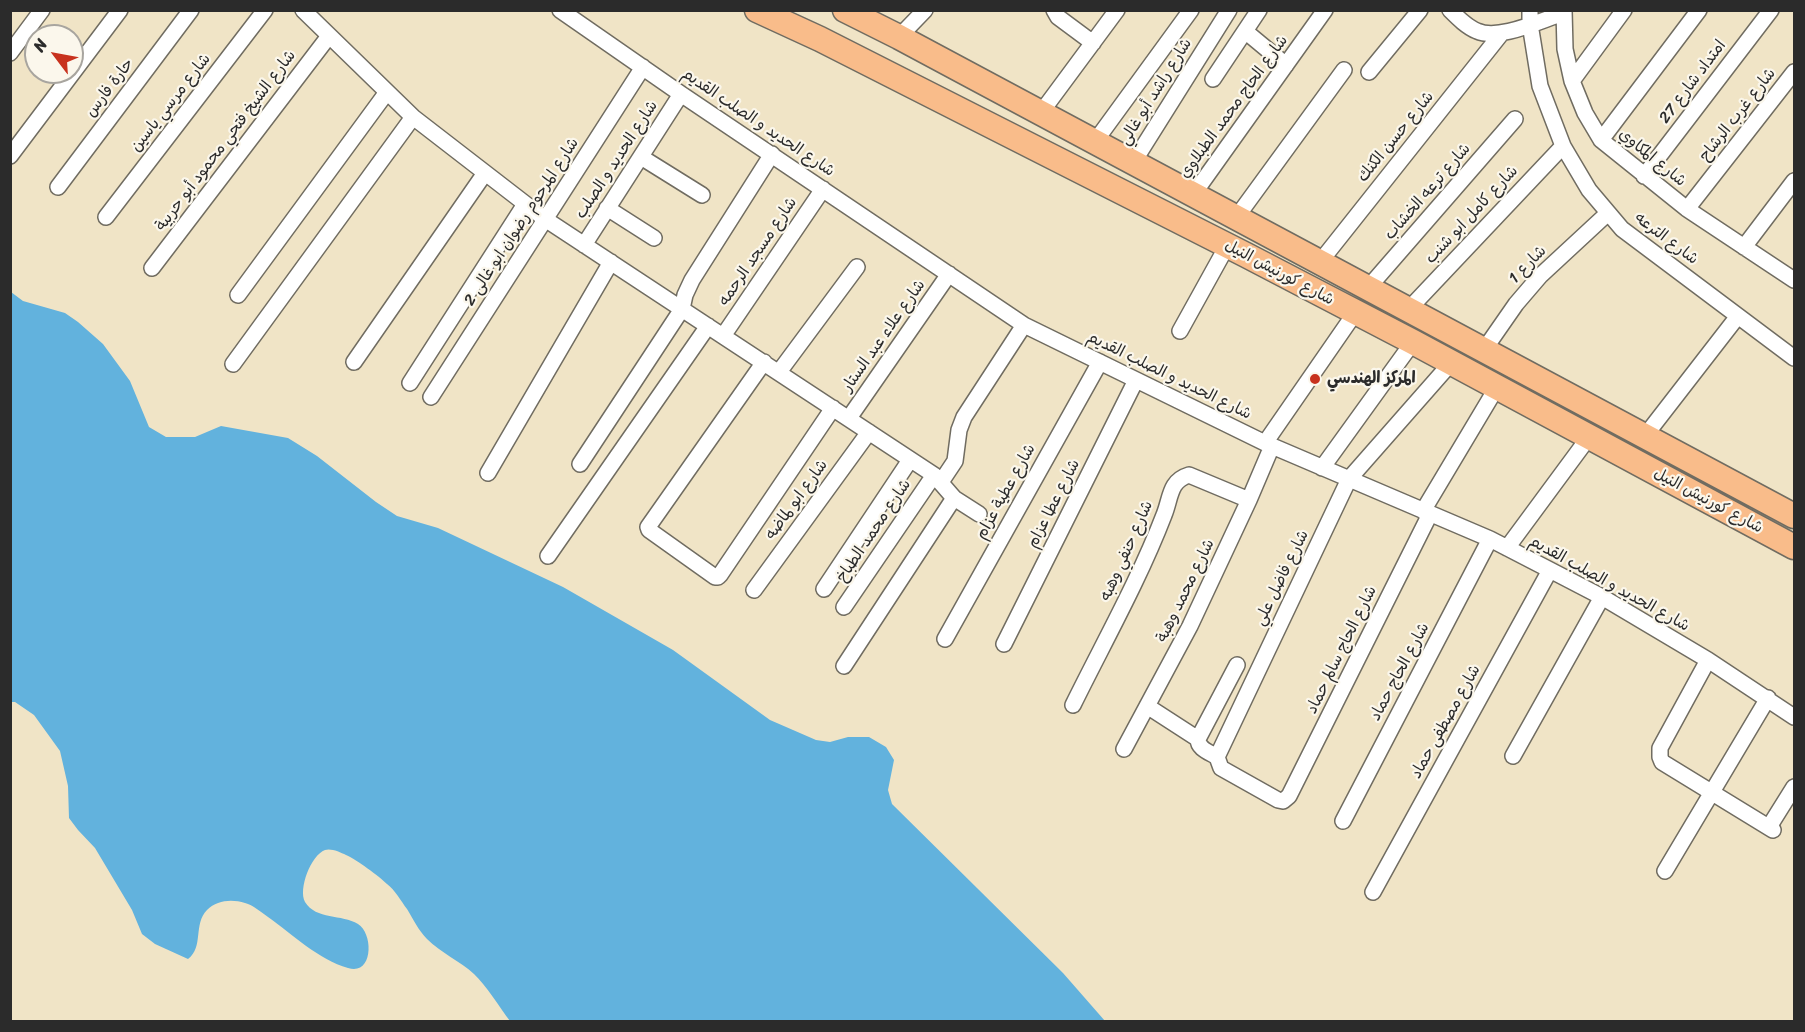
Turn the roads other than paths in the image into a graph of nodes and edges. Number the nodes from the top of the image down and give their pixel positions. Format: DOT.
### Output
graph roads {
  1 [pos="42,10"];
  2 [pos="120,10"];
  3 [pos="191,10"];
  4 [pos="266,10"];
  5 [pos="303,10"];
  6 [pos="757,10"];
  7 [pos="845,10"];
  8 [pos="925,10"];
  9 [pos="1054,10"];
  10 [pos="1118,10"];
  11 [pos="1191,10"];
  12 [pos="1229,10"];
  13 [pos="1259,10"];
  14 [pos="1325,10"];
  15 [pos="1420,10"];
  16 [pos="1450,10"];
  17 [pos="1624,10"];
  18 [pos="1699,10"];
  19 [pos="1771,10"];
  20 [pos="1564,12"];
  21 [pos="568,13"];
  22 [pos="1530,17"];
  23 [pos="1245,31"];
  24 [pos="1502,34"];
  25 [pos="329,36"];
  26 [pos="899,37"];
  27 [pos="1093,43"];
  28 [pos="10,53"];
  29 [pos="1286,65"];
  30 [pos="643,67"];
  31 [pos="1344,70"];
  32 [pos="1369,72"];
  33 [pos="1794,72"];
  34 [pos="1213,79"];
  35 [pos="1572,81"];
  36 [pos="387,92"];
  37 [pos="681,94"];
  38 [pos="1040,114"];
  39 [pos="413,117"];
  40 [pos="1515,119"];
  41 [pos="1601,140"];
  42 [pos="1094,143"];
  43 [pos="1563,146"];
  44 [pos="772,154"];
  45 [pos="10,156"];
  46 [pos="641,157"];
  47 [pos="1132,163"];
  48 [pos="485,173"];
  49 [pos="1644,176"];
  50 [pos="1794,181"];
  51 [pos="58,187"];
  52 [pos="823,189"];
  53 [pos="702,195"];
  54 [pos="1192,195"];
  55 [pos="525,204"];
  56 [pos="607,208"];
  57 [pos="1687,209"];
  58 [pos="1608,213"];
  59 [pos="106,217"];
  60 [pos="1236,218"];
  61 [pos="545,219"];
  62 [pos="1260,230"];
  63 [pos="654,238"];
  64 [pos="584,245"];
  65 [pos="1743,247"];
  66 [pos="1236,250"];
  67 [pos="611,262"];
  68 [pos="1320,262"];
  69 [pos="857,267"];
  70 [pos="152,268"];
  71 [pos="949,274"];
  72 [pos="1792,274"];
  73 [pos="1368,288"];
  74 [pos="238,295"];
  75 [pos="682,309"];
  76 [pos="1408,310"];
  77 [pos="1355,313"];
  78 [pos="1738,316"];
  79 [pos="1024,325"];
  80 [pos="708,326"];
  81 [pos="1180,331"];
  82 [pos="723,336"];
  83 [pos="1413,342"];
  84 [pos="1484,350"];
  85 [pos="1794,358"];
  86 [pos="354,362"];
  87 [pos="764,362"];
  88 [pos="1100,362"];
  89 [pos="1451,363"];
  90 [pos="232,364"];
  91 [pos="779,372"];
  92 [pos="1136,380"];
  93 [pos="410,383"];
  94 [pos="1497,387"];
  95 [pos="430,397"];
  96 [pos="833,408"];
  97 [pos="849,418"];
  98 [pos="869,432"];
  99 [pos="1645,436"];
  100 [pos="1589,437"];
  101 [pos="1269,445"];
  102 [pos="910,460"];
  103 [pos="580,464"];
  104 [pos="1323,468"];
  105 [pos="488,473"];
  106 [pos="937,479"];
  107 [pos="1349,480"];
  108 [pos="954,498"];
  109 [pos="1249,500"];
  110 [pos="1426,513"];
  111 [pos="979,514"];
  112 [pos="1794,516"];
  113 [pos="1490,539"];
  114 [pos="1794,547"];
  115 [pos="1507,548"];
  116 [pos="548,556"];
  117 [pos="1550,570"];
  118 [pos="824,589"];
  119 [pos="754,590"];
  120 [pos="1602,597"];
  121 [pos="844,607"];
  122 [pos="945,639"];
  123 [pos="1004,644"];
  124 [pos="1708,660"];
  125 [pos="1237,665"];
  126 [pos="844,666"];
  127 [pos="1768,698"];
  128 [pos="1073,705"];
  129 [pos="1147,706"];
  130 [pos="1794,717"];
  131 [pos="1198,739"];
  132 [pos="1124,749"];
  133 [pos="1513,756"];
  134 [pos="1217,757"];
  135 [pos="1794,787"];
  136 [pos="1712,792"];
  137 [pos="1343,821"];
  138 [pos="1665,871"];
  139 [pos="1373,892"];
  1 -- 28 [label="street"];
  2 -- 45 [label="street"];
  3 -- 51 [label="street, حارة فارس"];
  4 -- 59 [label="street, شارع مرسي ياسين"];
  5 -- 25 [label="street"];
  6 -- 66 [label="highway, شارع كورنيش النيل"];
  7 -- 26 [label="highway, شارع كورنيش النيل"];
  8 -- 26 [label="street"];
  9 -- 27 [label="street"];
  10 -- 27 [label="street"];
  11 -- 42 [label="street"];
  12 -- 47 [label="street, شارع راشد أبو غالي"];
  13 -- 23 [label="street"];
  14 -- 29 [label="street, شارع الحاج محمد الطبلاوي"];
  15 -- 32 [label="street"];
  16 -- 24 [label="street"];
  17 -- 35 [label="street"];
  18 -- 41 [label="street"];
  19 -- 49 [label="street, امتداد شارع 27"];
  20 -- 22 [label="street"];
  20 -- 35 [label="street, شارع المكاوي"];
  21 -- 30 [label="street, شارع الحديد و الصلب القديم"];
  22 -- 24 [label="street"];
  22 -- 43 [label="street, شارع الترعه"];
  23 -- 29 [label="street"];
  23 -- 34 [label="street"];
  24 -- 68 [label="street, شارع حسن الكنك"];
  25 -- 36 [label="street"];
  25 -- 70 [label="street, شارع الشيخ فتحي محمود أبو حربية"];
  26 -- 38 [label="highway, شارع كورنيش النيل"];
  27 -- 38 [label="street"];
  29 -- 54 [label="street, شارع الحاج محمد الطبلاوي"];
  30 -- 37 [label="street, شارع الحديد و الصلب القديم"];
  30 -- 61 [label="street, شارع المرحوم رضوان ابو غالى 2"];
  31 -- 60 [label="street"];
  33 -- 57 [label="street, شارع غرب الرشاح"];
  35 -- 41 [label="street, شارع المكاوي"];
  36 -- 39 [label="street"];
  36 -- 74 [label="street"];
  37 -- 44 [label="street, شارع الحديد و الصلب القديم"];
  37 -- 46 [label="street, شارع الحديد و الصلب"];
  38 -- 42 [label="highway, شارع كورنيش النيل"];
  39 -- 48 [label="street"];
  39 -- 90 [label="street"];
  40 -- 73 [label="street, شارع ترعه الخشاب"];
  41 -- 49 [label="street, شارع المكاوي"];
  42 -- 47 [label="highway, شارع كورنيش النيل"];
  43 -- 58 [label="street, شارع الترعه"];
  43 -- 76 [label="street, شارع كامل ابو شنب"];
  44 -- 52 [label="street, شارع الحديد و الصلب القديم"];
  44 -- 75 [label="street"];
  46 -- 53 [label="street"];
  46 -- 56 [label="street, شارع الحديد و الصلب"];
  47 -- 54 [label="highway, شارع كورنيش النيل"];
  48 -- 55 [label="street"];
  48 -- 86 [label="street"];
  49 -- 57 [label="street, شارع المكاوي"];
  50 -- 65 [label="street"];
  52 -- 71 [label="street, شارع الحديد و الصلب القديم"];
  52 -- 82 [label="street, شارع مسجد الرحمه"];
  54 -- 60 [label="highway, شارع كورنيش النيل"];
  55 -- 61 [label="street"];
  55 -- 93 [label="street"];
  56 -- 63 [label="street"];
  56 -- 64 [label="street, شارع الحديد و الصلب"];
  57 -- 65 [label="street, شارع المكاوي"];
  58 -- 78 [label="street, شارع الترعه"];
  58 -- 84 [label="street, شارع 1"];
  60 -- 62 [label="highway, شارع كورنيش النيل"];
  61 -- 64 [label="street"];
  61 -- 95 [label="street, شارع المرحوم رضوان ابو غالى 2"];
  62 -- 66 [label="highway"];
  62 -- 68 [label="highway, شارع كورنيش النيل"];
  64 -- 67 [label="street"];
  65 -- 72 [label="street, شارع المكاوي"];
  66 -- 77 [label="highway, شارع كورنيش النيل"];
  66 -- 81 [label="street"];
  67 -- 75 [label="street"];
  67 -- 105 [label="street"];
  68 -- 73 [label="highway, شارع كورنيش النيل"];
  69 -- 91 [label="street"];
  71 -- 79 [label="street, شارع الحديد و الصلب القديم"];
  71 -- 97 [label="street, شارع علاء عبد الستار"];
  73 -- 76 [label="highway, شارع كورنيش النيل"];
  75 -- 80 [label="street"];
  75 -- 103 [label="street"];
  76 -- 84 [label="highway, شارع كورنيش النيل"];
  77 -- 83 [label="highway, شارع كورنيش النيل"];
  77 -- 101 [label="street, شارع محمد وهبة"];
  78 -- 85 [label="street, شارع الترعه"];
  78 -- 99 [label="street"];
  79 -- 88 [label="street, شارع الحديد و الصلب القديم"];
  79 -- 106 [label="street, شارع محمد الطباخ"];
  80 -- 82 [label="street"];
  80 -- 116 [label="street"];
  82 -- 87 [label="street"];
  83 -- 89 [label="highway, شارع كورنيش النيل"];
  83 -- 104 [label="street"];
  84 -- 99 [label="highway, شارع كورنيش النيل"];
  87 -- 91 [label="street"];
  87 -- 96 [label="street"];
  88 -- 92 [label="street, شارع الحديد و الصلب القديم"];
  88 -- 122 [label="street, شارع عطية عزام"];
  89 -- 94 [label="highway, شارع كورنيش النيل"];
  89 -- 107 [label="street, شارع فاضل علي"];
  91 -- 96 [label="street"];
  92 -- 101 [label="street, شارع الحديد و الصلب القديم"];
  92 -- 123 [label="street, شارع عطا عزام"];
  94 -- 100 [label="highway, شارع كورنيش النيل"];
  94 -- 110 [label="street, شارع الحاج سالم حماد"];
  96 -- 97 [label="street"];
  97 -- 98 [label="street"];
  98 -- 102 [label="street"];
  98 -- 119 [label="street, شارع ابو لماضه"];
  99 -- 112 [label="highway, شارع كورنيش النيل"];
  100 -- 114 [label="highway, شارع كورنيش النيل"];
  100 -- 115 [label="street"];
  101 -- 104 [label="street, شارع الحديد و الصلب القديم"];
  101 -- 109 [label="street, شارع محمد وهبة"];
  102 -- 106 [label="street"];
  102 -- 118 [label="street"];
  104 -- 107 [label="street, شارع الحديد و الصلب القديم"];
  106 -- 108 [label="street"];
  106 -- 121 [label="street, شارع محمد الطباخ"];
  107 -- 110 [label="street, شارع الحديد و الصلب القديم"];
  107 -- 134 [label="street, شارع فاضل علي"];
  108 -- 111 [label="street"];
  108 -- 126 [label="street"];
  109 -- 128 [label="street, شارع حنفي وهبه"];
  109 -- 129 [label="street, شارع محمد وهبة"];
  110 -- 113 [label="street, شارع الحديد و الصلب القديم"];
  110 -- 134 [label="street, شارع الحاج سالم حماد"];
  113 -- 115 [label="street, شارع الحديد و الصلب القديم"];
  113 -- 137 [label="street, شارع الحاج حماد"];
  115 -- 117 [label="street, شارع الحديد و الصلب القديم"];
  117 -- 120 [label="street, شارع الحديد و الصلب القديم"];
  117 -- 139 [label="street, شارع مصطفى حماد"];
  120 -- 124 [label="street, شارع الحديد و الصلب القديم"];
  120 -- 133 [label="street"];
  124 -- 127 [label="street, شارع الحديد و الصلب القديم"];
  124 -- 136 [label="street"];
  125 -- 131 [label="street"];
  127 -- 130 [label="street, شارع الحديد و الصلب القديم"];
  127 -- 136 [label="street"];
  129 -- 131 [label="street"];
  129 -- 132 [label="street, شارع محمد وهبة"];
  131 -- 134 [label="street"];
  135 -- 136 [label="street"];
  136 -- 138 [label="street"];
}
